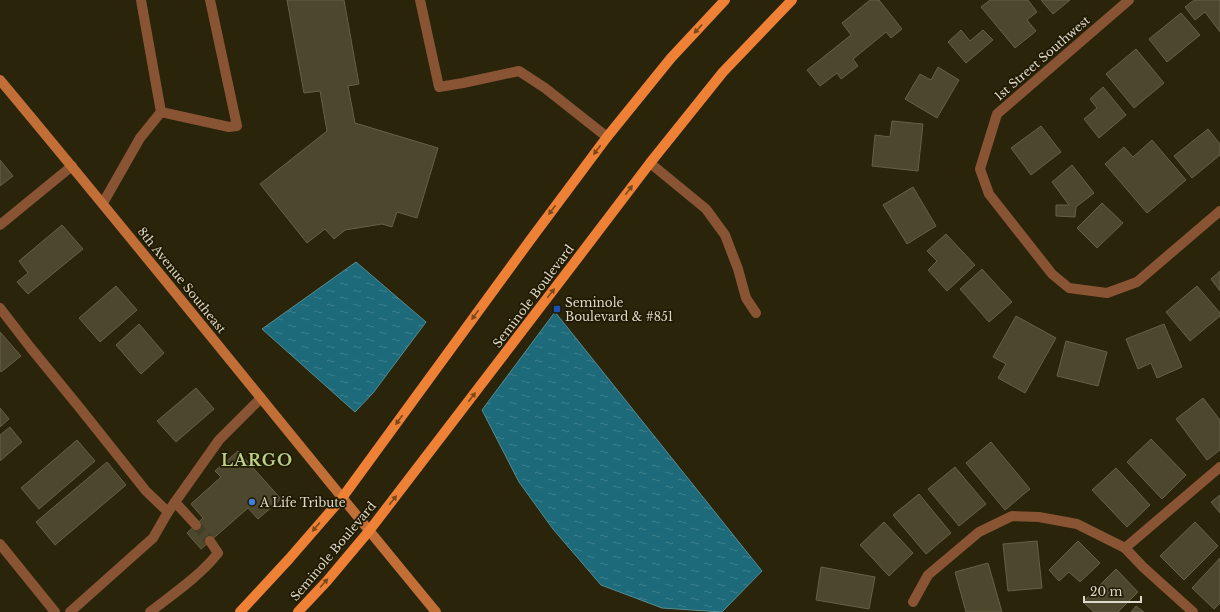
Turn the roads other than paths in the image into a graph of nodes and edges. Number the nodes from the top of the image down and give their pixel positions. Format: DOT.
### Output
graph roads {
  1 [pos="141,0"];
  2 [pos="210,0"];
  3 [pos="420,0"];
  4 [pos="725,0"];
  5 [pos="792,0"];
  6 [pos="1129,0"];
  7 [pos="0,80"];
  8 [pos="161,112"];
  9 [pos="607,138"];
  10 [pos="650,163"];
  11 [pos="72,166"];
  12 [pos="103,203"];
  13 [pos="1220,211"];
  14 [pos="0,225"];
  15 [pos="0,308"];
  16 [pos="756,313"];
  17 [pos="261,398"];
  18 [pos="1220,467"];
  19 [pos="342,498"];
  20 [pos="175,502"];
  21 [pos="168,512"];
  22 [pos="196,525"];
  23 [pos="369,531"];
  24 [pos="210,541"];
  25 [pos="0,544"];
  26 [pos="1125,548"];
  27 [pos="913,602"];
  28 [pos="55,612"];
  29 [pos="70,612"];
  30 [pos="150,612"];
  31 [pos="240,612"];
  32 [pos="298,612"];
  33 [pos="436,612"];
  34 [pos="1193,612"];
  1 -- 8 [label="street"];
  2 -- 8 [label="street"];
  3 -- 9 [label="street"];
  4 -- 9 [label="main road, one-way"];
  5 -- 10 [label="main road, Seminole Boulevard"];
  6 -- 13 [label="street, 1st Street Southwest"];
  7 -- 11 [label="street, 8th Avenue Southeast"];
  8 -- 12 [label="street"];
  9 -- 19 [label="main road, one-way"];
  10 -- 16 [label="street"];
  23 -- 10 [label="main road, Seminole Boulevard, one-way"];
  11 -- 12 [label="street, 8th Avenue Southeast"];
  11 -- 14 [label="street"];
  12 -- 17 [label="street, 8th Avenue Southeast"];
  15 -- 21 [label="street"];
  17 -- 19 [label="street, 8th Avenue Southeast"];
  17 -- 20 [label="street"];
  18 -- 26 [label="street"];
  19 -- 23 [label="street, 8th Avenue Southeast"];
  19 -- 31 [label="main road, one-way"];
  20 -- 21 [label="street"];
  20 -- 22 [label="street"];
  21 -- 29 [label="street"];
  32 -- 23 [label="main road, Seminole Boulevard, one-way"];
  23 -- 33 [label="street, 8th Avenue Southeast"];
  24 -- 30 [label="street"];
  25 -- 28 [label="street"];
  26 -- 27 [label="street"];
  26 -- 34 [label="street"];
}
